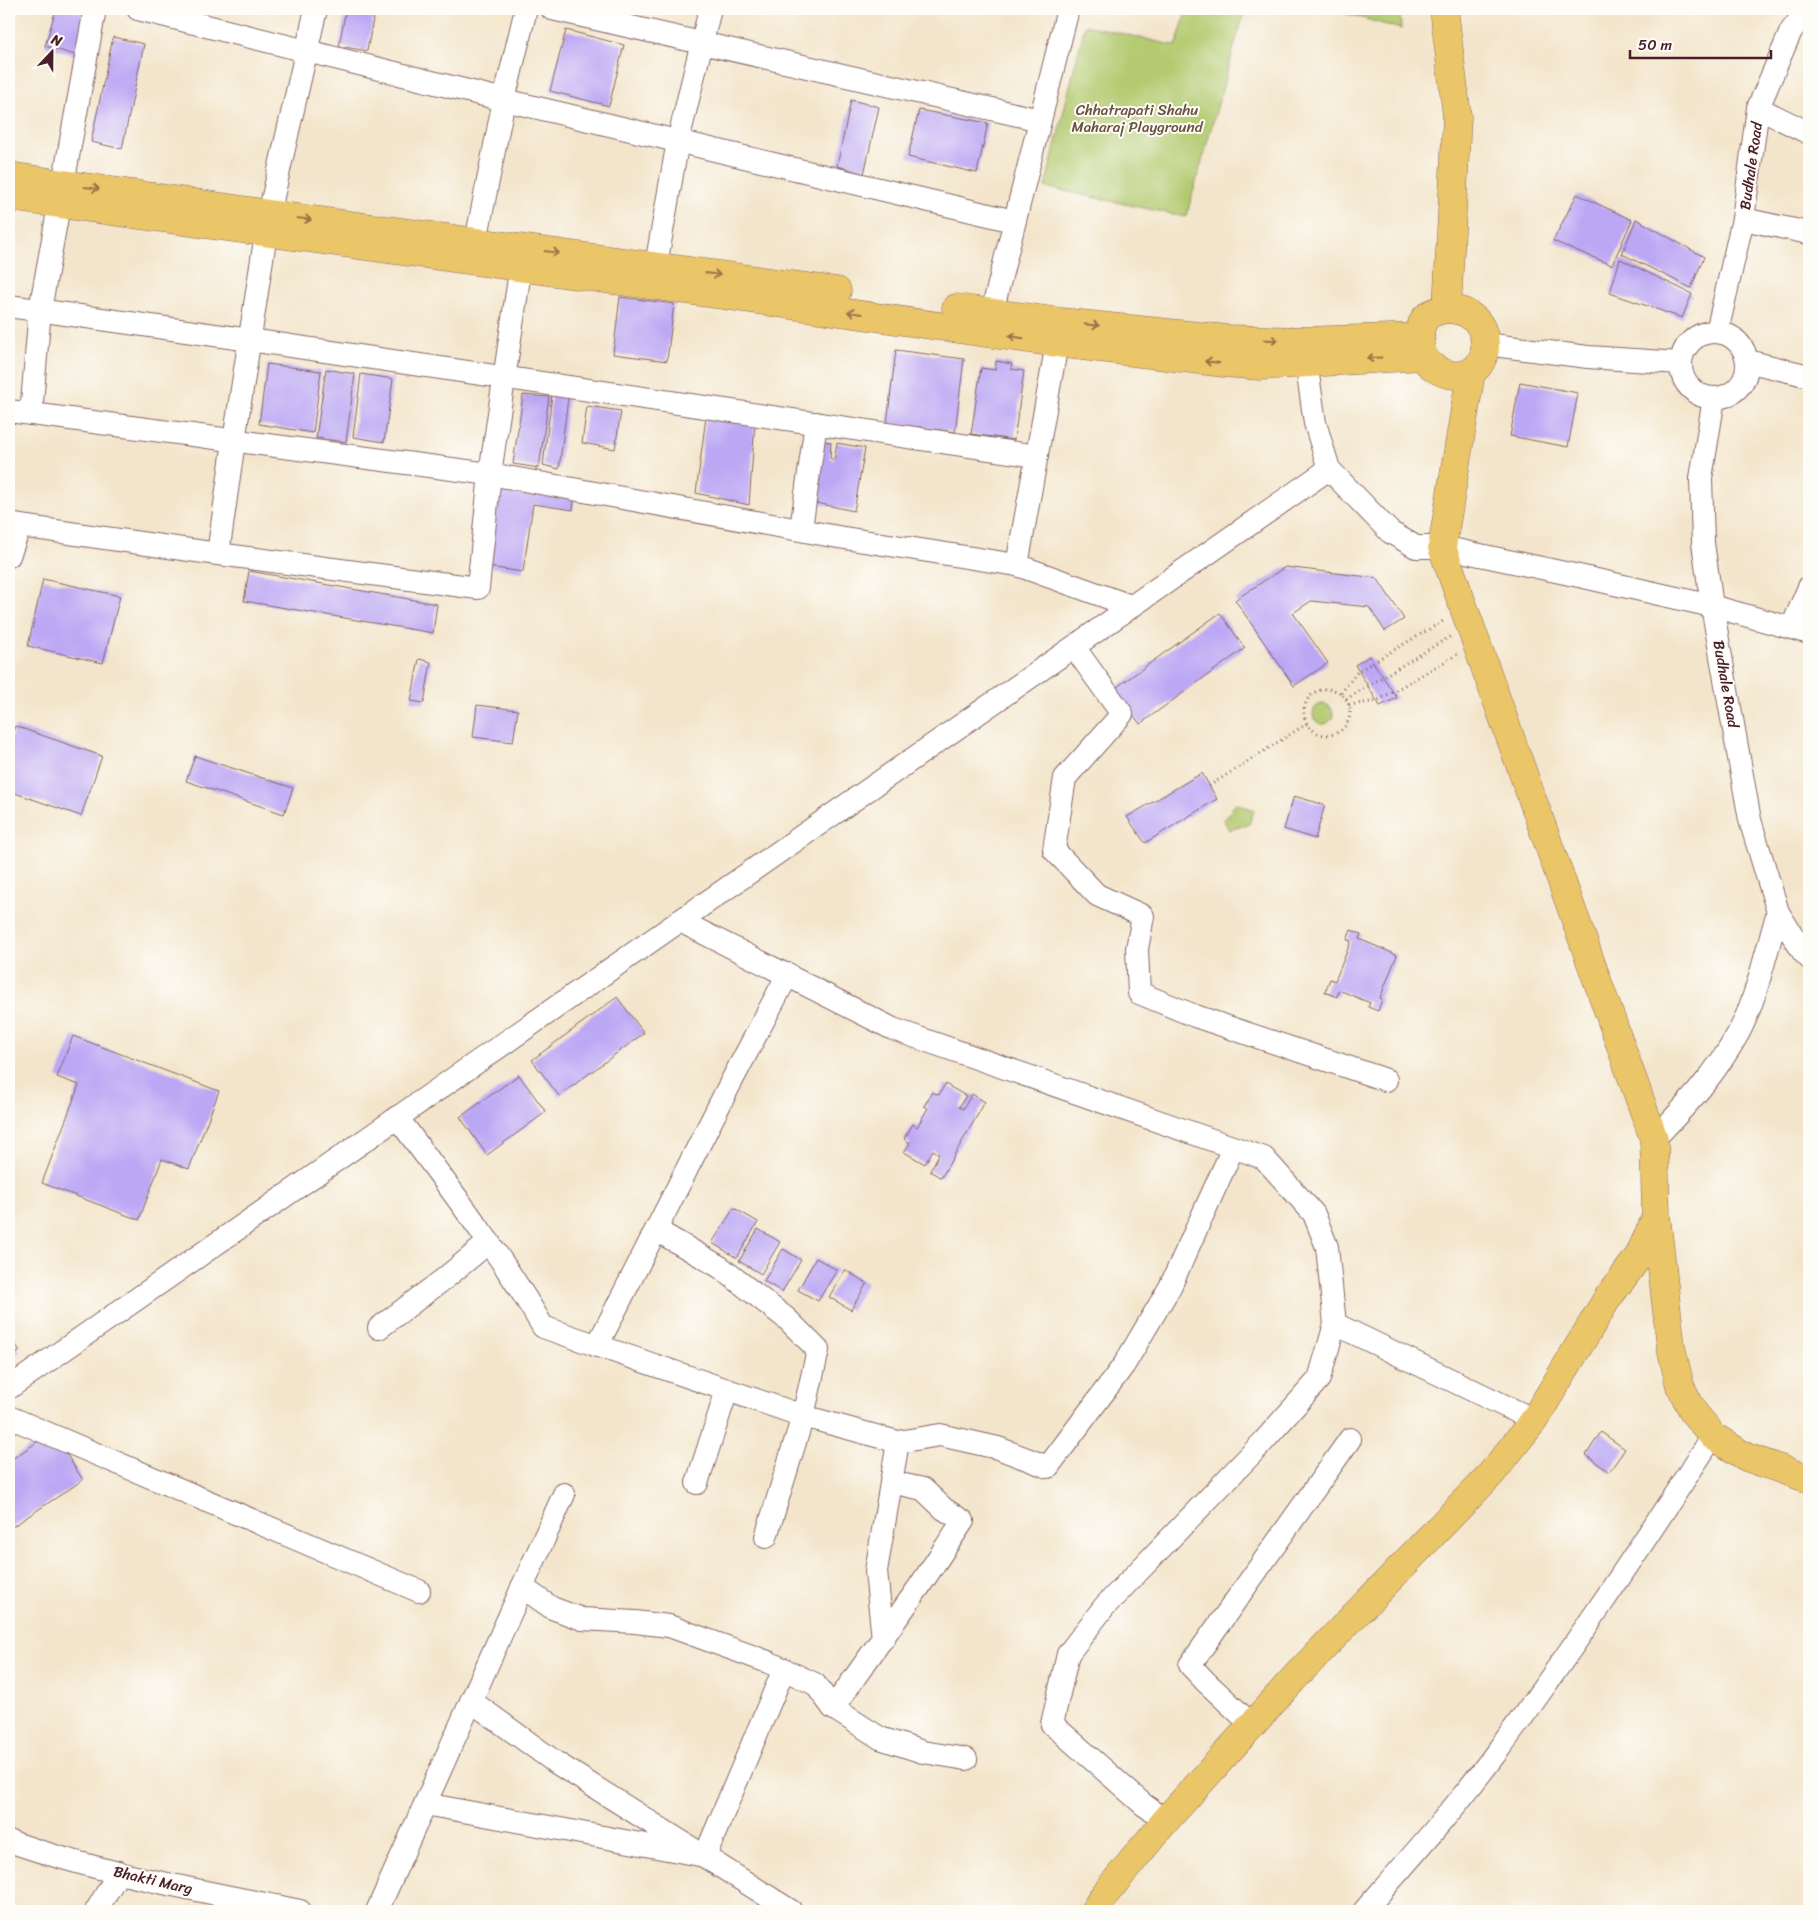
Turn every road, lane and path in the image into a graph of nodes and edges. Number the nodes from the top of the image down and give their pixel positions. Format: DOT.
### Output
graph roads {
  1 [pos="95,9"];
  2 [pos="138,9"];
  3 [pos="316,9"];
  4 [pos="526,9"];
  5 [pos="552,9"];
  6 [pos="710,9"];
  7 [pos="1068,9"];
  8 [pos="1444,9"];
  9 [pos="1808,9"];
  10 [pos="702,42"];
  11 [pos="306,51"];
  12 [pos="504,100"];
  13 [pos="1758,108"];
  14 [pos="1040,120"];
  15 [pos="1809,133"];
  16 [pos="678,141"];
  17 [pos="9,176"];
  18 [pos="61,194"];
  19 [pos="9,197"];
  20 [pos="1743,219"];
  21 [pos="1014,221"];
  22 [pos="268,224"];
  23 [pos="1809,233"];
  24 [pos="476,241"];
  25 [pos="522,257"];
  26 [pos="654,275"];
  27 [pos="9,306"];
  28 [pos="1447,309"];
  29 [pos="40,310"];
  30 [pos="989,323"];
  31 [pos="1059,332"];
  32 [pos="1717,332"];
  33 [pos="250,340"];
  34 [pos="1485,344"];
  35 [pos="1421,346"];
  36 [pos="1305,351"];
  37 [pos="1747,361"];
  38 [pos="1680,363"];
  39 [pos="1470,372"];
  40 [pos="1809,376"];
  41 [pos="504,377"];
  42 [pos="1714,398"];
  43 [pos="9,411"];
  44 [pos="31,414"];
  45 [pos="816,423"];
  46 [pos="234,441"];
  47 [pos="1037,456"];
  48 [pos="1329,469"];
  49 [pos="490,474"];
  50 [pos="14,525"];
  51 [pos="801,529"];
  52 [pos="1442,547"];
  53 [pos="218,554"];
  54 [pos="9,556"];
  55 [pos="1017,565"];
  56 [pos="1809,587"];
  57 [pos="1131,606"];
  58 [pos="1712,606"];
  59 [pos="1451,617"];
  60 [pos="1801,630"];
  61 [pos="1458,632"];
  62 [pos="1074,647"];
  63 [pos="1461,652"];
  64 [pos="1341,693"];
  65 [pos="1346,698"];
  66 [pos="1349,705"];
  67 [pos="1308,723"];
  68 [pos="1210,786"];
  69 [pos="1778,912"];
  70 [pos="680,921"];
  71 [pos="1807,951"];
  72 [pos="788,974"];
  73 [pos="1386,1080"];
  74 [pos="397,1118"];
  75 [pos="1654,1139"];
  76 [pos="1233,1148"];
  77 [pos="1656,1215"];
  78 [pos="656,1230"];
  79 [pos="489,1242"];
  80 [pos="1335,1324"];
  81 [pos="379,1328"];
  82 [pos="597,1346"];
  83 [pos="9,1388"];
  84 [pos="727,1390"];
  85 [pos="803,1416"];
  86 [pos="9,1417"];
  87 [pos="1534,1420"];
  88 [pos="1713,1436"];
  89 [pos="1350,1439"];
  90 [pos="898,1442"];
  91 [pos="1809,1479"];
  92 [pos="891,1482"];
  93 [pos="697,1483"];
  94 [pos="564,1494"];
  95 [pos="766,1537"];
  96 [pos="522,1587"];
  97 [pos="419,1591"];
  98 [pos="883,1639"];
  99 [pos="784,1669"];
  100 [pos="471,1701"];
  101 [pos="833,1708"];
  102 [pos="1252,1725"];
  103 [pos="966,1759"];
  104 [pos="425,1804"];
  105 [pos="1166,1820"];
  106 [pos="9,1841"];
  107 [pos="705,1856"];
  108 [pos="119,1872"];
  109 [pos="218,1903"];
  110 [pos="96,1911"];
  111 [pos="300,1911"];
  112 [pos="377,1911"];
  113 [pos="792,1911"];
  114 [pos="1094,1911"];
  115 [pos="1364,1911"];
  1 -- 18 [label="street"];
  2 -- 11 [label="street"];
  3 -- 11 [label="street"];
  4 -- 12 [label="street"];
  5 -- 10 [label="street"];
  6 -- 10 [label="street"];
  7 -- 14 [label="street"];
  8 -- 28 [label="main road"];
  9 -- 13 [label="street, Budhale Road"];
  10 -- 14 [label="street"];
  10 -- 16 [label="street"];
  11 -- 12 [label="street"];
  11 -- 22 [label="street"];
  12 -- 16 [label="street"];
  12 -- 24 [label="street"];
  13 -- 15 [label="street"];
  13 -- 20 [label="street, Budhale Road"];
  14 -- 21 [label="street"];
  16 -- 21 [label="street"];
  16 -- 26 [label="street"];
  17 -- 18 [label="main road"];
  18 -- 19 [label="main road"];
  18 -- 22 [label="main road"];
  18 -- 29 [label="street"];
  20 -- 23 [label="street"];
  20 -- 32 [label="street, Budhale Road"];
  21 -- 30 [label="street"];
  22 -- 24 [label="main road, one-way"];
  22 -- 25 [label="main road"];
  22 -- 33 [label="street"];
  24 -- 25 [label="main road"];
  25 -- 26 [label="main road"];
  25 -- 41 [label="street"];
  26 -- 30 [label="main road"];
  27 -- 29 [label="street"];
  28 -- 34 [label="main road"];
  28 -- 35 [label="main road"];
  29 -- 33 [label="street"];
  29 -- 44 [label="street"];
  30 -- 31 [label="main road"];
  31 -- 36 [label="main road"];
  31 -- 47 [label="street"];
  32 -- 37 [label="street"];
  32 -- 38 [label="street"];
  33 -- 41 [label="street"];
  33 -- 46 [label="street"];
  34 -- 38 [label="street"];
  34 -- 39 [label="main road"];
  35 -- 36 [label="main road"];
  35 -- 39 [label="main road"];
  36 -- 48 [label="street"];
  37 -- 40 [label="street"];
  37 -- 42 [label="street"];
  38 -- 42 [label="street"];
  39 -- 52 [label="main road"];
  41 -- 45 [label="street"];
  41 -- 49 [label="street"];
  42 -- 58 [label="street, Budhale Road"];
  43 -- 44 [label="street"];
  44 -- 46 [label="street"];
  45 -- 47 [label="street"];
  45 -- 51 [label="street"];
  46 -- 49 [label="street"];
  46 -- 53 [label="street"];
  47 -- 55 [label="street"];
  48 -- 52 [label="street"];
  48 -- 57 [label="street"];
  49 -- 51 [label="street"];
  49 -- 53 [label="street"];
  50 -- 53 [label="street"];
  50 -- 54 [label="street"];
  51 -- 55 [label="street"];
  52 -- 58 [label="street"];
  52 -- 75 [label="main road"];
  55 -- 57 [label="street"];
  56 -- 60 [label="street"];
  57 -- 62 [label="street"];
  58 -- 60 [label="street"];
  58 -- 69 [label="street, Budhale Road"];
  59 -- 64 [label="path"];
  61 -- 65 [label="path"];
  62 -- 70 [label="street"];
  62 -- 73 [label="street"];
  63 -- 66 [label="path"];
  64 -- 65 [label="path"];
  64 -- 67 [label="path"];
  65 -- 66 [label="path"];
  66 -- 67 [label="path"];
  67 -- 68 [label="path"];
  69 -- 71 [label="street, Budhale Road"];
  69 -- 75 [label="street"];
  70 -- 72 [label="street"];
  70 -- 74 [label="street"];
  72 -- 76 [label="street"];
  72 -- 78 [label="street"];
  74 -- 79 [label="street"];
  74 -- 83 [label="street"];
  75 -- 77 [label="main road"];
  76 -- 80 [label="street"];
  76 -- 90 [label="street"];
  77 -- 87 [label="main road"];
  77 -- 88 [label="main road"];
  78 -- 82 [label="street"];
  78 -- 85 [label="street"];
  79 -- 81 [label="street"];
  79 -- 82 [label="street"];
  80 -- 87 [label="street"];
  80 -- 105 [label="street"];
  82 -- 84 [label="street"];
  84 -- 85 [label="street"];
  84 -- 93 [label="street"];
  85 -- 90 [label="street"];
  85 -- 95 [label="street"];
  86 -- 97 [label="street"];
  87 -- 102 [label="main road"];
  88 -- 91 [label="main road"];
  88 -- 115 [label="street"];
  89 -- 102 [label="street"];
  90 -- 92 [label="street"];
  92 -- 98 [label="street"];
  92 -- 98 [label="street"];
  94 -- 96 [label="street"];
  96 -- 99 [label="street"];
  96 -- 100 [label="street"];
  98 -- 101 [label="street"];
  99 -- 101 [label="street"];
  99 -- 107 [label="street"];
  100 -- 104 [label="street"];
  100 -- 107 [label="street"];
  101 -- 103 [label="street"];
  102 -- 105 [label="main road"];
  104 -- 107 [label="street"];
  104 -- 112 [label="street"];
  105 -- 114 [label="main road"];
  106 -- 108 [label="street, Bhakti Marg"];
  107 -- 113 [label="street"];
  108 -- 109 [label="street, Bhakti Marg"];
  108 -- 110 [label="street"];
  109 -- 111 [label="street, Bhakti Marg"];
}
